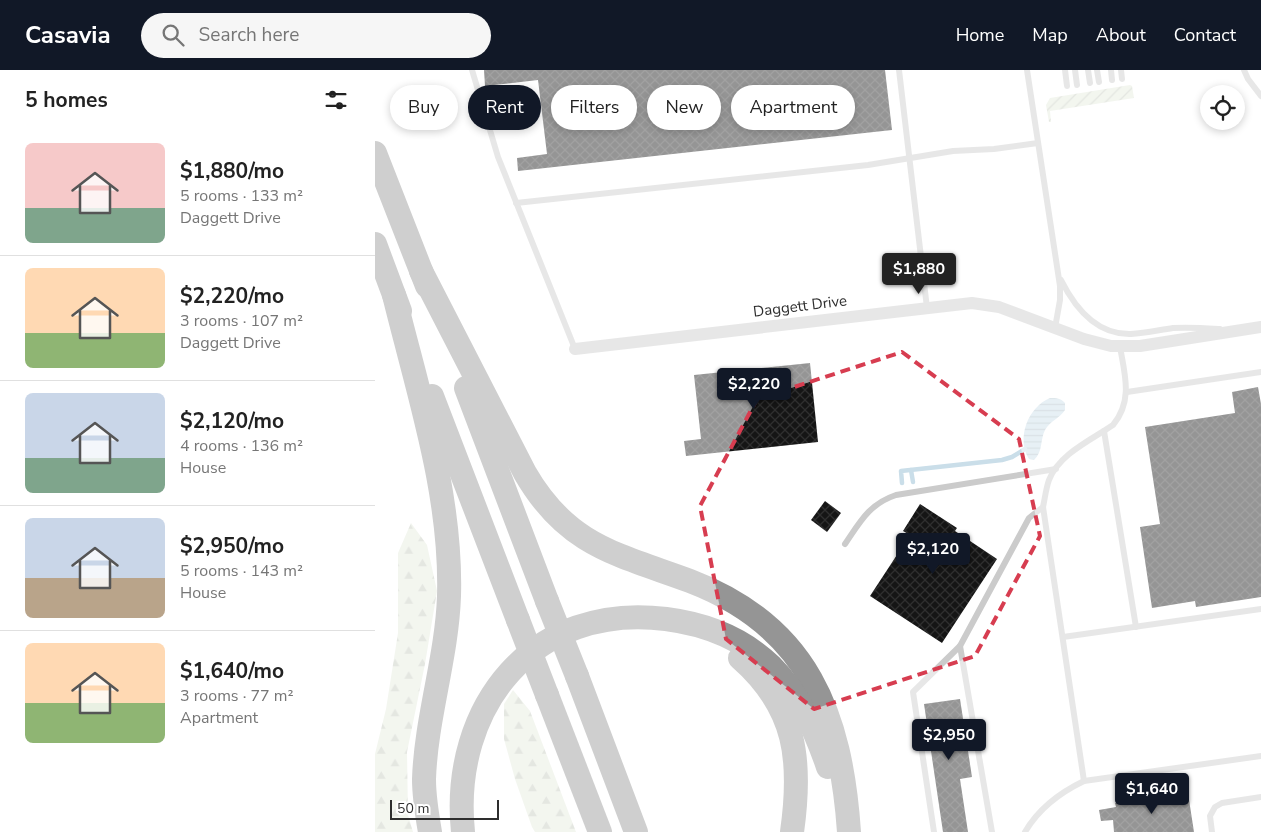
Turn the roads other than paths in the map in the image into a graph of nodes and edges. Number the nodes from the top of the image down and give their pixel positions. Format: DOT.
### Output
graph roads {
  1 [pos="472,70"];
  2 [pos="899,70"];
  3 [pos="1027,70"];
  4 [pos="1065,70"];
  5 [pos="1075,70"];
  6 [pos="1088,70"];
  7 [pos="1097,70"];
  8 [pos="1111,70"];
  9 [pos="1121,70"];
  10 [pos="1244,70"];
  11 [pos="1122,79"];
  12 [pos="1112,80"];
  13 [pos="1099,82"];
  14 [pos="1090,83"];
  15 [pos="1077,85"];
  16 [pos="1067,86"];
  17 [pos="1261,96"];
  18 [pos="1038,143"];
  19 [pos="375,153"];
  20 [pos="910,157"];
  21 [pos="516,203"];
  22 [pos="375,244"];
  23 [pos="421,272"];
  24 [pos="1059,276"];
  25 [pos="394,295"];
  26 [pos="927,308"];
  27 [pos="1261,327"];
  28 [pos="1055,328"];
  29 [pos="1121,347"];
  30 [pos="575,349"];
  31 [pos="1261,372"];
  32 [pos="1127,392"];
  33 [pos="1104,431"];
  34 [pos="1056,469"];
  35 [pos="1043,507"];
  36 [pos="845,544"];
  37 [pos="1261,609"];
  38 [pos="645,617"];
  39 [pos="1136,627"];
  40 [pos="1063,636"];
  41 [pos="960,646"];
  42 [pos="482,713"];
  43 [pos="1261,756"];
  44 [pos="1084,781"];
  45 [pos="1261,797"];
  46 [pos="430,832"];
  47 [pos="463,832"];
  48 [pos="474,832"];
  49 [pos="600,832"];
  50 [pos="636,832"];
  51 [pos="792,832"];
  52 [pos="847,832"];
  53 [pos="934,832"];
  54 [pos="992,832"];
  55 [pos="1025,832"];
  56 [pos="1212,832"];
  1 -- 21 [label="lane"];
  2 -- 20 [label="lane"];
  3 -- 18 [label="lane"];
  4 -- 16 [label="lane"];
  5 -- 15 [label="lane"];
  6 -- 14 [label="lane"];
  7 -- 13 [label="lane"];
  8 -- 12 [label="lane"];
  9 -- 11 [label="lane"];
  10 -- 17 [label="lane"];
  18 -- 20 [label="lane"];
  18 -- 24 [label="lane"];
  19 -- 23 [label="highway"];
  20 -- 21 [label="lane"];
  20 -- 26 [label="lane"];
  21 -- 30 [label="lane"];
  22 -- 25 [label="highway"];
  23 -- 50 [label="highway, bridge"];
  23 -- 52 [label="highway"];
  24 -- 27 [label="lane"];
  24 -- 28 [label="lane"];
  25 -- 46 [label="highway"];
  25 -- 49 [label="highway, bridge"];
  26 -- 28 [label="street, Daggett Drive"];
  26 -- 30 [label="street, Daggett Drive"];
  27 -- 29 [label="street, Daggett Drive"];
  28 -- 29 [label="street, Daggett Drive"];
  29 -- 32 [label="lane"];
  31 -- 32 [label="lane"];
  32 -- 33 [label="lane"];
  33 -- 34 [label="lane"];
  33 -- 39 [label="lane"];
  34 -- 35 [label="lane"];
  34 -- 36 [label="lane"];
  35 -- 40 [label="lane"];
  35 -- 41 [label="lane"];
  37 -- 39 [label="lane"];
  38 -- 42 [label="highway"];
  38 -- 51 [label="highway"];
  38 -- 52 [label="highway"];
  39 -- 40 [label="lane"];
  40 -- 44 [label="lane"];
  41 -- 53 [label="lane"];
  41 -- 54 [label="lane"];
  42 -- 47 [label="highway"];
  42 -- 48 [label="highway"];
  43 -- 44 [label="lane"];
  44 -- 55 [label="lane"];
  45 -- 56 [label="lane"];
}
